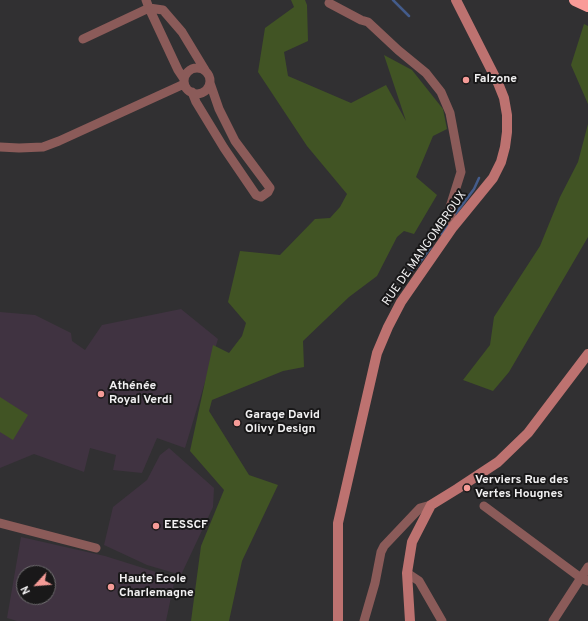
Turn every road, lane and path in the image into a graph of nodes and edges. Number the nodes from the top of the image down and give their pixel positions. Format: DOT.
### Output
graph roads {
  1 [pos="456,0"];
  2 [pos="575,0"];
  3 [pos="329,3"];
  4 [pos="147,4"];
  5 [pos="588,6"];
  6 [pos="83,39"];
  7 [pos="204,70"];
  8 [pos="184,82"];
  9 [pos="210,83"];
  10 [pos="192,92"];
  11 [pos="235,141"];
  12 [pos="0,147"];
  13 [pos="224,148"];
  14 [pos="453,227"];
  15 [pos="588,354"];
  16 [pos="431,505"];
  17 [pos="484,506"];
  18 [pos="0,524"];
  19 [pos="96,548"];
  20 [pos="588,567"];
  21 [pos="407,573"];
  22 [pos="584,580"];
  23 [pos="338,621"];
  24 [pos="364,621"];
  25 [pos="410,621"];
  26 [pos="442,621"];
  27 [pos="553,621"];
  1 -- 14 [label="main road, RUE DE MANGOMBROUX"];
  2 -- 5 [label="highway"];
  3 -- 14 [label="street"];
  4 -- 6 [label="street"];
  4 -- 7 [label="street"];
  4 -- 8 [label="street"];
  7 -- 8 [label="street"];
  7 -- 9 [label="street"];
  8 -- 10 [label="street"];
  8 -- 12 [label="street"];
  9 -- 10 [label="street"];
  9 -- 11 [label="street"];
  10 -- 13 [label="street"];
  11 -- 13 [label="street"];
  11 -- 13 [label="street"];
  14 -- 23 [label="main road, RUE DE MANGOMBROUX"];
  15 -- 16 [label="main road"];
  16 -- 21 [label="main road"];
  16 -- 24 [label="street"];
  17 -- 22 [label="street"];
  18 -- 19 [label="street"];
  20 -- 22 [label="street"];
  21 -- 25 [label="main road"];
  21 -- 26 [label="street"];
  22 -- 27 [label="street"];
}
